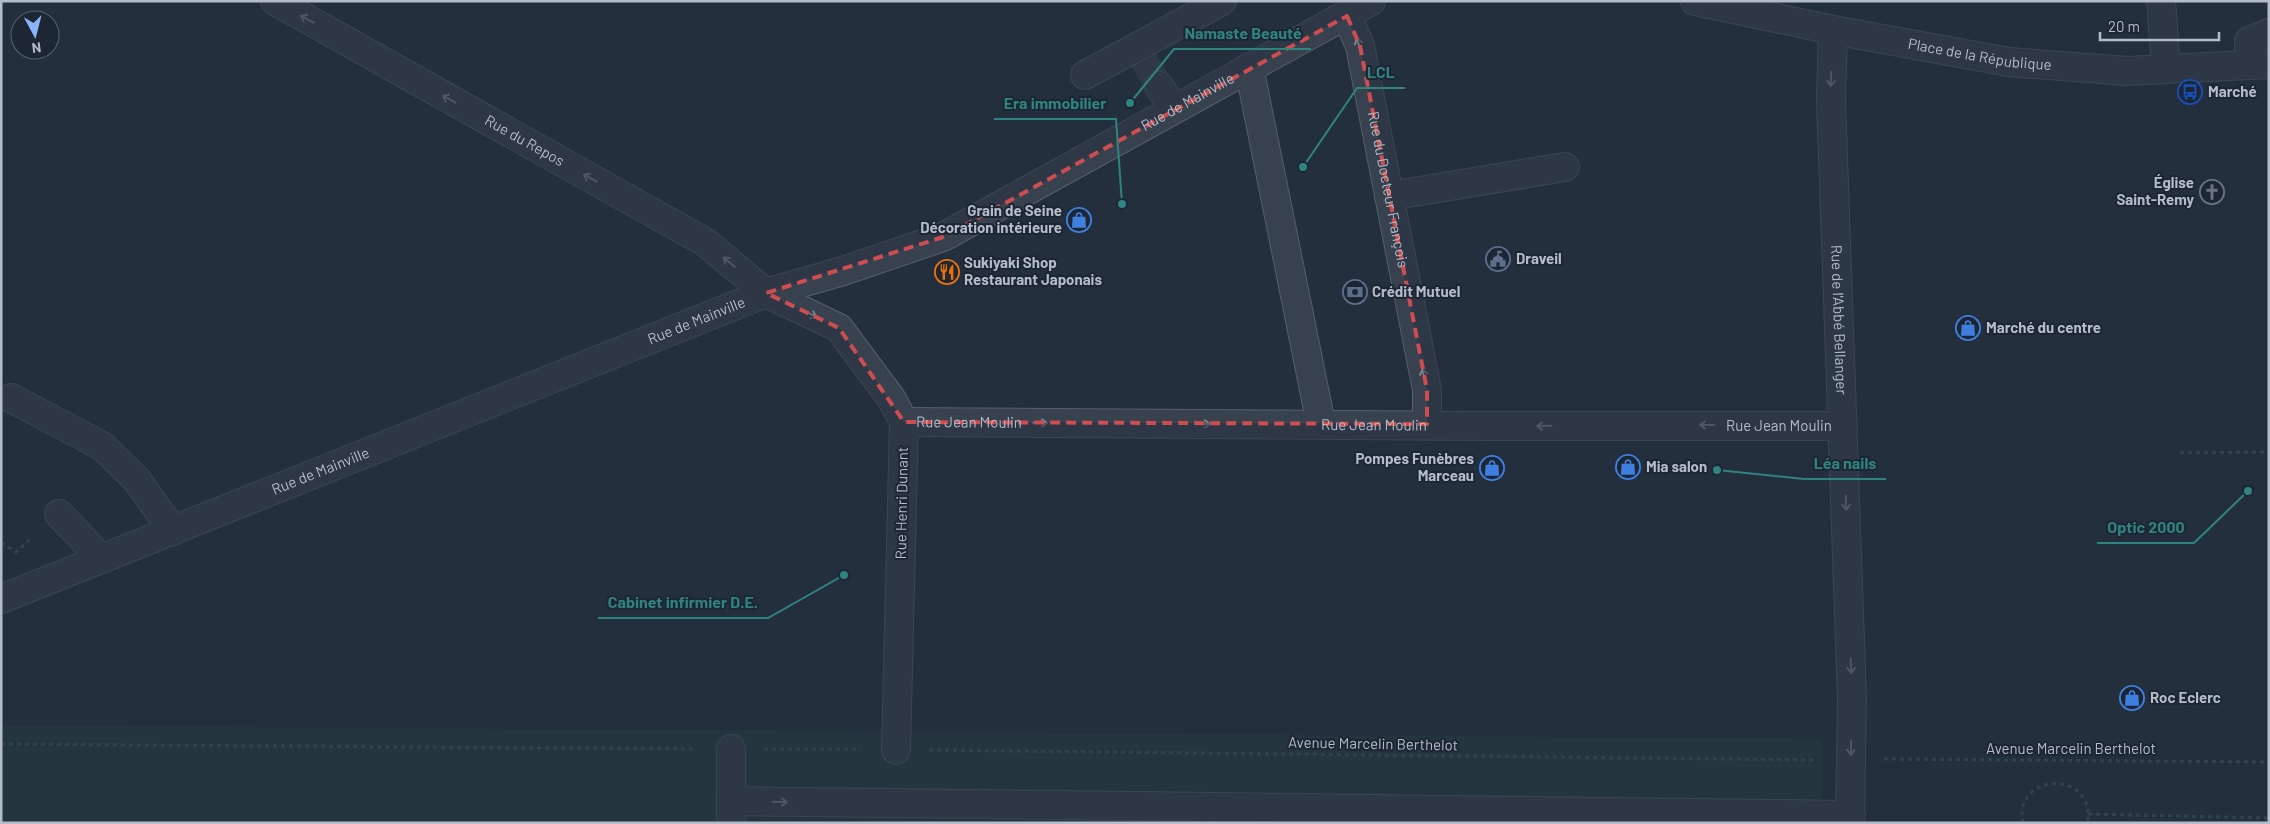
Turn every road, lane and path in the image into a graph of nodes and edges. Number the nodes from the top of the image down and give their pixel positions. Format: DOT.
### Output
graph roads {
  1 [pos="275,1"];
  2 [pos="1222,1"];
  3 [pos="1370,1"];
  4 [pos="1695,1"];
  5 [pos="2161,1"];
  6 [pos="1347,16"];
  7 [pos="1833,30"];
  8 [pos="2269,33"];
  9 [pos="2259,64"];
  10 [pos="1249,67"];
  11 [pos="2166,69"];
  12 [pos="1085,75"];
  13 [pos="1565,167"];
  14 [pos="1389,196"];
  15 [pos="766,293"];
  16 [pos="11,398"];
  17 [pos="904,422"];
  18 [pos="1321,424"];
  19 [pos="1427,424"];
  20 [pos="1843,426"];
  21 [pos="2269,452"];
  22 [pos="2180,453"];
  23 [pos="59,514"];
  24 [pos="173,531"];
  25 [pos="1,543"];
  26 [pos="16,552"];
  27 [pos="102,559"];
  28 [pos="1,599"];
  29 [pos="1,744"];
  30 [pos="549,749"];
  31 [pos="731,749"];
  32 [pos="896,750"];
  33 [pos="924,750"];
  34 [pos="1874,759"];
  35 [pos="1821,760"];
  36 [pos="2269,762"];
  37 [pos="731,812"];
  38 [pos="904,813"];
  39 [pos="2088,814"];
  40 [pos="2269,818"];
  41 [pos="1850,819"];
  42 [pos="2023,823"];
  43 [pos="2087,823"];
  15 -- 1 [label="street, Rue du Repos, one-way"];
  2 -- 12 [label="street"];
  3 -- 6 [label="street, Rue de Mainville"];
  4 -- 7 [label="street, Place de la République"];
  5 -- 11 [label="street"];
  6 -- 10 [label="street, Rue de Mainville"];
  14 -- 6 [label="street, Rue du Docteur François, one-way"];
  7 -- 11 [label="street, Place de la République"];
  7 -- 20 [label="street, Rue de l'Abbé Bellanger, one-way"];
  8 -- 9 [label="street"];
  9 -- 11 [label="street, Place de la République"];
  10 -- 15 [label="street, Rue de Mainville"];
  10 -- 18 [label="street"];
  13 -- 14 [label="street"];
  19 -- 14 [label="street, Rue du Docteur François, one-way"];
  15 -- 17 [label="street, Rue Henri Dunant, one-way"];
  15 -- 24 [label="street, Rue de Mainville"];
  16 -- 24 [label="street"];
  17 -- 18 [label="street, Rue Jean Moulin, one-way"];
  17 -- 32 [label="street, Rue Henri Dunant"];
  18 -- 19 [label="street, Rue Jean Moulin"];
  20 -- 19 [label="street, Rue Jean Moulin, one-way"];
  20 -- 41 [label="street, Rue de l'Abbé Bellanger, one-way"];
  21 -- 22 [label="path"];
  23 -- 27 [label="street"];
  24 -- 27 [label="street, Rue de Mainville"];
  25 -- 26 [label="path"];
  27 -- 28 [label="street, Rue de Mainville"];
  29 -- 30 [label="path"];
  31 -- 37 [label="street"];
  33 -- 35 [label="path, Avenue Marcelin Berthelot"];
  34 -- 36 [label="path, Avenue Marcelin Berthelot"];
  37 -- 38 [label="street, one-way"];
  38 -- 41 [label="street"];
  39 -- 40 [label="path"];
  39 -- 42 [label="path"];
  39 -- 43 [label="path"];
}
